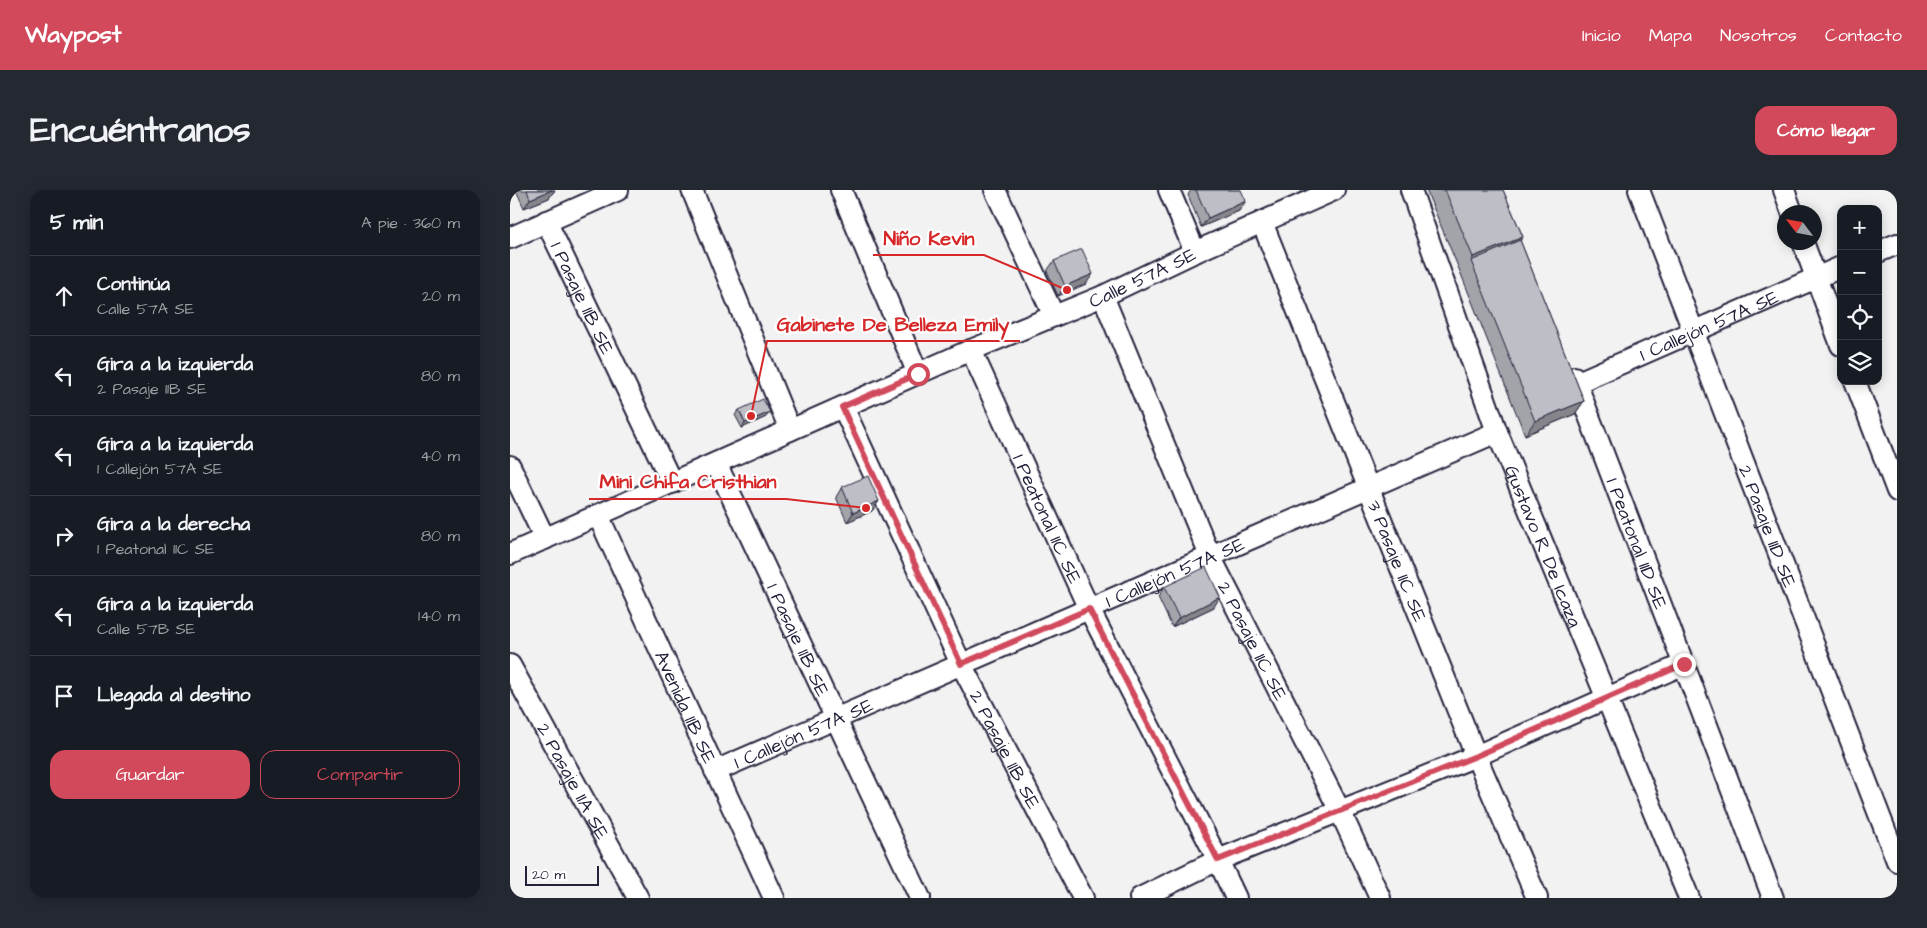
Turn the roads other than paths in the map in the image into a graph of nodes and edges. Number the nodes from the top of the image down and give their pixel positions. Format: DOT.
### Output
graph roads {
  1 [pos="618,190"];
  2 [pos="692,190"];
  3 [pos="841,190"];
  4 [pos="995,190"];
  5 [pos="1169,190"];
  6 [pos="1411,190"];
  7 [pos="1639,190"];
  8 [pos="1784,190"];
  9 [pos="1327,191"];
  10 [pos="1789,205"];
  11 [pos="546,222"];
  12 [pos="1262,222"];
  13 [pos="510,238"];
  14 [pos="1897,244"];
  15 [pos="1806,250"];
  16 [pos="1882,250"];
  17 [pos="1195,252"];
  18 [pos="1837,270"];
  19 [pos="1815,278"];
  20 [pos="1103,296"];
  21 [pos="1054,316"];
  22 [pos="1694,332"];
  23 [pos="1839,340"];
  24 [pos="971,350"];
  25 [pos="1568,364"];
  26 [pos="918,374"];
  27 [pos="1576,382"];
  28 [pos="1857,385"];
  29 [pos="842,407"];
  30 [pos="790,430"];
  31 [pos="1497,432"];
  32 [pos="716,463"];
  33 [pos="510,466"];
  34 [pos="672,483"];
  35 [pos="1369,488"];
  36 [pos="1897,491"];
  37 [pos="598,515"];
  38 [pos="545,539"];
  39 [pos="510,554"];
  40 [pos="1210,556"];
  41 [pos="1089,609"];
  42 [pos="961,664"];
  43 [pos="1684,664"];
  44 [pos="510,665"];
  45 [pos="1607,698"];
  46 [pos="836,718"];
  47 [pos="1476,756"];
  48 [pos="715,771"];
  49 [pos="1340,811"];
  50 [pos="1218,860"];
  51 [pos="1897,861"];
  52 [pos="638,898"];
  53 [pos="774,898"];
  54 [pos="920,898"];
  55 [pos="1083,898"];
  56 [pos="1140,898"];
  57 [pos="1236,898"];
  58 [pos="1380,898"];
  59 [pos="1537,898"];
  60 [pos="1689,898"];
  61 [pos="1774,898"];
  1 -- 11 [label="street"];
  2 -- 30 [label="street"];
  3 -- 26 [label="street"];
  4 -- 21 [label="street"];
  5 -- 17 [label="street"];
  6 -- 31 [label="street, Gustavo R De Icaza"];
  7 -- 22 [label="street, 2 Pasaje 11D SE"];
  8 -- 10 [label="street"];
  9 -- 12 [label="street, Calle 57A SE"];
  11 -- 13 [label="street"];
  11 -- 34 [label="street, 1 Pasaje 11B SE"];
  12 -- 17 [label="street, Calle 57A SE"];
  12 -- 35 [label="street, 3 Pasaje 11C SE"];
  14 -- 16 [label="street"];
  15 -- 19 [label="street"];
  17 -- 20 [label="street, Calle 57A SE"];
  18 -- 19 [label="street, 1 Callejón 57A SE"];
  19 -- 22 [label="street, 1 Callejón 57A SE"];
  19 -- 23 [label="street"];
  20 -- 21 [label="street, Calle 57A SE"];
  20 -- 40 [label="street, 2 Pasaje 11C SE"];
  21 -- 24 [label="street, Calle 57A SE"];
  22 -- 27 [label="street, 1 Callejón 57A SE"];
  22 -- 51 [label="street, 2 Pasaje 11D SE"];
  24 -- 26 [label="street, Calle 57A SE"];
  24 -- 41 [label="street, 1 Peatonal 11C SE"];
  25 -- 27 [label="street, 1 Peatonal 11D SE"];
  26 -- 29 [label="street, Calle 57A SE"];
  27 -- 43 [label="street, 1 Peatonal 11D SE"];
  28 -- 36 [label="street"];
  29 -- 30 [label="street, Calle 57A SE"];
  29 -- 42 [label="street, 2 Pasaje 11B SE"];
  30 -- 32 [label="street, Calle 57A SE"];
  31 -- 35 [label="street, 1 Callejón 57A SE"];
  31 -- 45 [label="street, Gustavo R De Icaza"];
  32 -- 34 [label="street, Calle 57A SE"];
  32 -- 46 [label="street, 1 Pasaje 11B SE"];
  33 -- 38 [label="street"];
  34 -- 37 [label="street, Calle 57A SE"];
  35 -- 40 [label="street, 1 Callejón 57A SE"];
  35 -- 47 [label="street, 3 Pasaje 11C SE"];
  37 -- 38 [label="street, Calle 57A SE"];
  37 -- 48 [label="street, Avenida 11B SE"];
  38 -- 39 [label="street, Calle 57A SE"];
  40 -- 41 [label="street, 1 Callejón 57A SE"];
  40 -- 49 [label="street, 2 Pasaje 11C SE"];
  41 -- 42 [label="street, 1 Callejón 57A SE"];
  41 -- 50 [label="street, 1 Peatonal 11C SE"];
  42 -- 46 [label="street, 1 Callejón 57A SE"];
  42 -- 55 [label="street, 2 Pasaje 11B SE"];
  43 -- 45 [label="street"];
  43 -- 61 [label="street, 1 Peatonal 11D SE"];
  44 -- 52 [label="street, 2 Pasaje 11A SE"];
  45 -- 47 [label="street"];
  45 -- 60 [label="street, Gustavo R De Icaza"];
  46 -- 48 [label="street, 1 Callejón 57A SE"];
  46 -- 54 [label="street, 1 Pasaje 11B SE"];
  47 -- 49 [label="street"];
  47 -- 59 [label="street, 3 Pasaje 11C SE"];
  48 -- 53 [label="street, Avenida 11B SE"];
  49 -- 50 [label="street"];
  49 -- 58 [label="street, 2 Pasaje 11C SE"];
  50 -- 56 [label="street"];
  50 -- 57 [label="street, 1 Peatonal 11C SE"];
}
